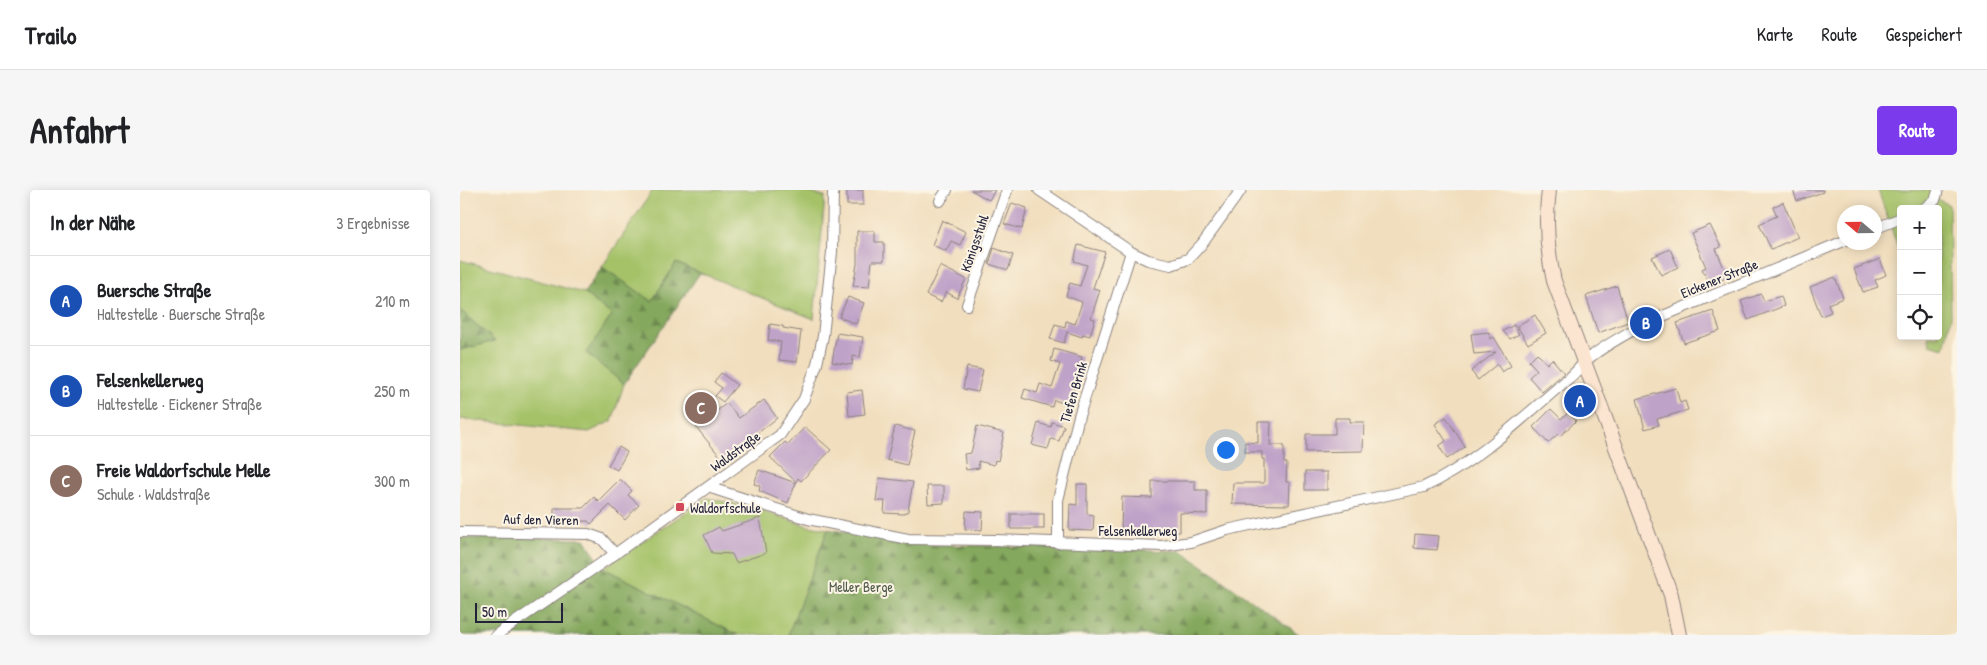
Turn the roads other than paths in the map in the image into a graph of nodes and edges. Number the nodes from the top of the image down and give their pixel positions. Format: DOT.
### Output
graph roads {
  1 [pos="833,190"];
  2 [pos="947,190"];
  3 [pos="1007,190"];
  4 [pos="1039,190"];
  5 [pos="1241,190"];
  6 [pos="1549,190"];
  7 [pos="1938,190"];
  8 [pos="940,201"];
  9 [pos="1928,205"];
  10 [pos="1897,220"];
  11 [pos="1882,226"];
  12 [pos="1837,244"];
  13 [pos="1131,252"];
  14 [pos="967,305"];
  15 [pos="1583,363"];
  16 [pos="711,486"];
  17 [pos="460,532"];
  18 [pos="1058,543"];
  19 [pos="615,554"];
  20 [pos="496,635"];
  21 [pos="1679,635"];
  1 -- 16 [label="street, Waldstraße"];
  2 -- 8 [label="street"];
  3 -- 14 [label="street, Königsstuhl"];
  4 -- 13 [label="street"];
  5 -- 13 [label="street"];
  6 -- 15 [label="main road"];
  7 -- 9 [label="street"];
  10 -- 11 [label="street"];
  12 -- 15 [label="street, Eickener Straße"];
  13 -- 18 [label="street, Tiefen Brink"];
  15 -- 18 [label="street, Felsenkellerweg"];
  15 -- 21 [label="main road"];
  16 -- 18 [label="street, Felsenkellerweg"];
  16 -- 19 [label="street, Waldstraße"];
  17 -- 19 [label="street, Auf den Vieren"];
  19 -- 20 [label="street, Waldstraße"];
}
